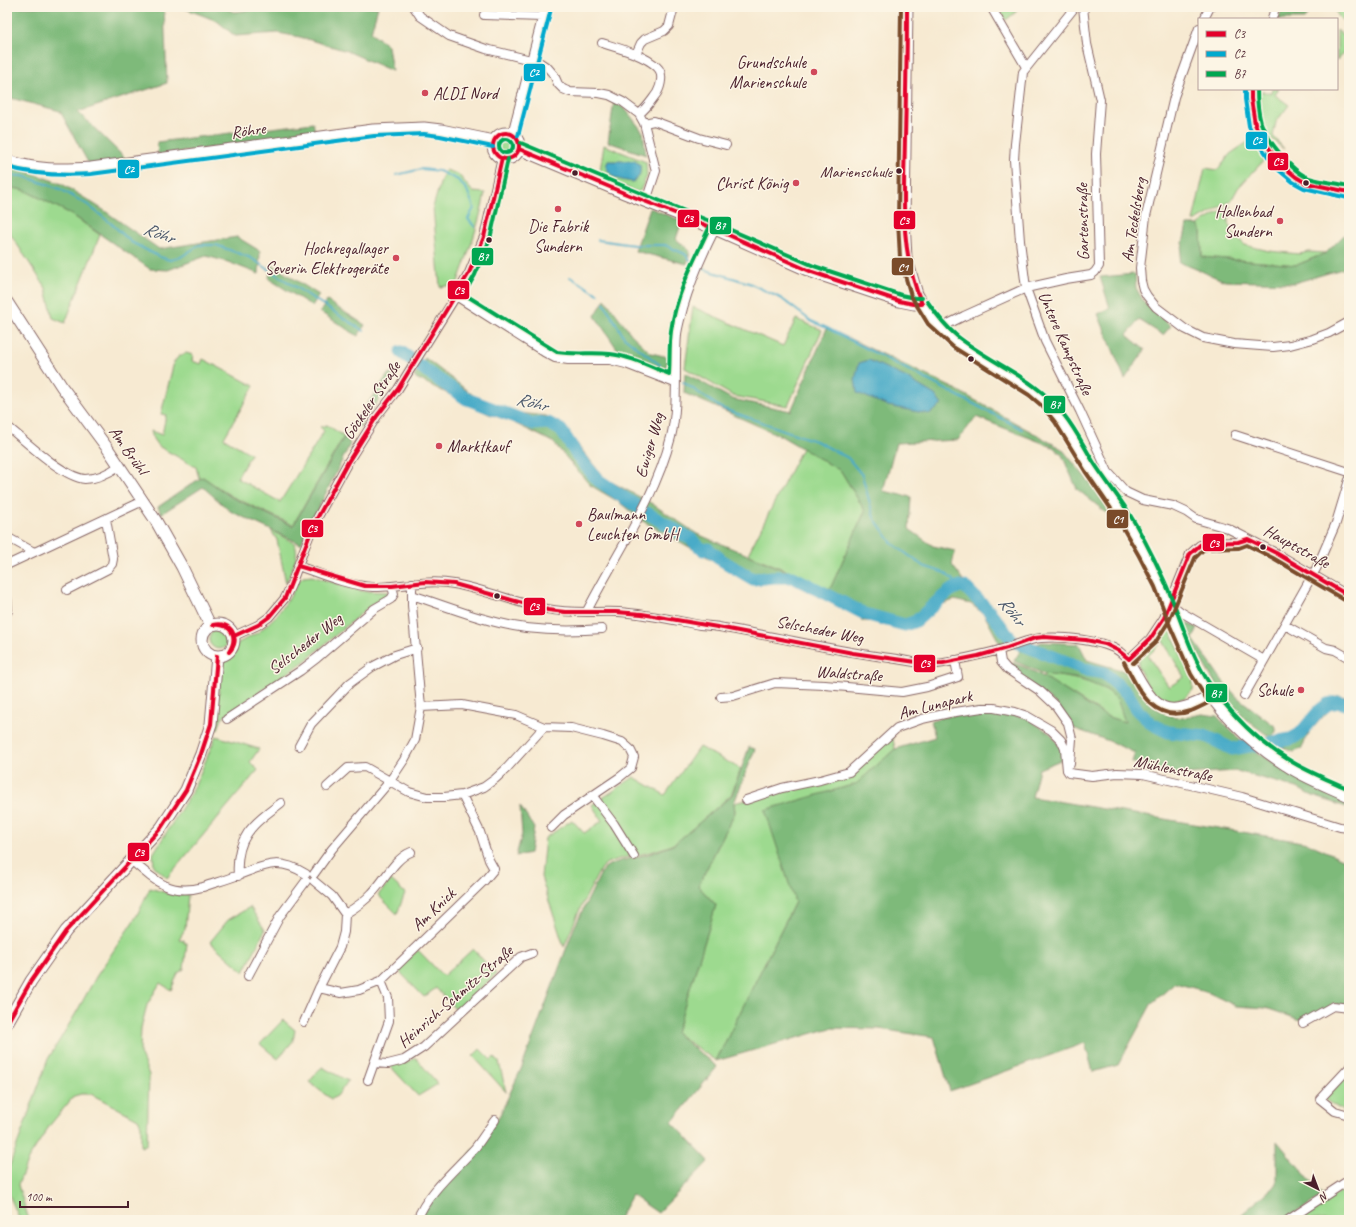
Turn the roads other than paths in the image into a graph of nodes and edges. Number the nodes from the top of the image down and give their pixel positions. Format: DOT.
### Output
graph roads {
  1 [pos="414,7"];
  2 [pos="546,7"];
  3 [pos="674,7"];
  4 [pos="907,7"];
  5 [pos="991,7"];
  6 [pos="1075,7"];
  7 [pos="1083,7"];
  8 [pos="1210,7"];
  9 [pos="1275,7"];
  10 [pos="484,15"];
  11 [pos="543,17"];
  12 [pos="1204,18"];
  13 [pos="1272,18"];
  14 [pos="1198,31"];
  15 [pos="602,43"];
  16 [pos="636,54"];
  17 [pos="531,60"];
  18 [pos="1026,67"];
  19 [pos="1252,90"];
  20 [pos="639,114"];
  21 [pos="644,123"];
  22 [pos="512,134"];
  23 [pos="494,141"];
  24 [pos="726,145"];
  25 [pos="519,149"];
  26 [pos="502,158"];
  27 [pos="7,160"];
  28 [pos="1349,192"];
  29 [pos="646,201"];
  30 [pos="715,229"];
  31 [pos="1026,288"];
  32 [pos="456,296"];
  33 [pos="7,302"];
  34 [pos="922,304"];
  35 [pos="1349,322"];
  36 [pos="942,330"];
  37 [pos="675,383"];
  38 [pos="7,426"];
  39 [pos="1235,435"];
  40 [pos="119,466"];
  41 [pos="1349,472"];
  42 [pos="1349,480"];
  43 [pos="143,501"];
  44 [pos="106,519"];
  45 [pos="7,537"];
  46 [pos="1248,539"];
  47 [pos="34,552"];
  48 [pos="7,564"];
  49 [pos="298,566"];
  50 [pos="1313,574"];
  51 [pos="412,583"];
  52 [pos="392,586"];
  53 [pos="67,590"];
  54 [pos="412,594"];
  55 [pos="7,596"];
  56 [pos="1349,596"];
  57 [pos="1170,603"];
  58 [pos="8,611"];
  59 [pos="587,611"];
  60 [pos="210,625"];
  61 [pos="1285,625"];
  62 [pos="602,629"];
  63 [pos="234,636"];
  64 [pos="417,648"];
  65 [pos="999,650"];
  66 [pos="217,656"];
  67 [pos="1349,658"];
  68 [pos="1129,659"];
  69 [pos="955,660"];
  70 [pos="1264,660"];
  71 [pos="1211,695"];
  72 [pos="1244,696"];
  73 [pos="721,697"];
  74 [pos="421,707"];
  75 [pos="227,719"];
  76 [pos="544,727"];
  77 [pos="299,746"];
  78 [pos="1069,773"];
  79 [pos="390,781"];
  80 [pos="327,787"];
  81 [pos="462,795"];
  82 [pos="592,795"];
  83 [pos="1349,796"];
  84 [pos="746,800"];
  85 [pos="281,803"];
  86 [pos="551,828"];
  87 [pos="1349,828"];
  88 [pos="411,852"];
  89 [pos="634,856"];
  90 [pos="132,861"];
  91 [pos="238,876"];
  92 [pos="310,878"];
  93 [pos="345,914"];
  94 [pos="532,953"];
  95 [pos="248,976"];
  96 [pos="381,981"];
  97 [pos="319,988"];
  98 [pos="1349,1008"];
  99 [pos="304,1022"];
  100 [pos="7,1023"];
  101 [pos="1303,1023"];
  102 [pos="374,1063"];
  103 [pos="1349,1068"];
  104 [pos="368,1080"];
  105 [pos="1349,1114"];
  106 [pos="495,1120"];
  107 [pos="1349,1180"];
  108 [pos="416,1220"];
  109 [pos="1288,1220"];
  1 -- 17 [label="street"];
  2 -- 11 [label="street"];
  3 -- 16 [label="street"];
  4 -- 34 [label="main road"];
  5 -- 18 [label="street"];
  6 -- 18 [label="street, Untere Kampstraße"];
  7 -- 31 [label="street, Gartenstraße"];
  8 -- 12 [label="street"];
  9 -- 13 [label="street"];
  10 -- 11 [label="street"];
  11 -- 17 [label="street"];
  14 -- 35 [label="street, Am Teckelsberg"];
  15 -- 16 [label="street"];
  16 -- 20 [label="street"];
  17 -- 20 [label="street"];
  17 -- 22 [label="street"];
  18 -- 31 [label="street, Untere Kampstraße"];
  19 -- 28 [label="street"];
  20 -- 21 [label="street"];
  21 -- 24 [label="street"];
  21 -- 29 [label="street"];
  22 -- 23 [label="main road"];
  22 -- 25 [label="main road"];
  23 -- 26 [label="main road"];
  23 -- 27 [label="main road, Röhre"];
  25 -- 26 [label="main road"];
  25 -- 29 [label="main road"];
  26 -- 32 [label="street, Göckeler Straße"];
  29 -- 30 [label="main road"];
  30 -- 34 [label="main road"];
  30 -- 37 [label="street, Ewiger Weg"];
  31 -- 36 [label="street, Gartenstraße"];
  31 -- 46 [label="street, Untere Kampstraße"];
  32 -- 37 [label="street"];
  32 -- 49 [label="street, Göckeler Straße"];
  33 -- 40 [label="main road, Am Brühl"];
  34 -- 36 [label="main road"];
  36 -- 71 [label="main road, bridge"];
  37 -- 59 [label="street, Ewiger Weg"];
  38 -- 40 [label="street"];
  39 -- 41 [label="street"];
  40 -- 43 [label="main road, Am Brühl"];
  42 -- 50 [label="street"];
  43 -- 44 [label="street"];
  43 -- 60 [label="main road, Am Brühl"];
  44 -- 47 [label="street"];
  44 -- 53 [label="street"];
  45 -- 47 [label="street"];
  46 -- 50 [label="street, Hauptstraße"];
  46 -- 57 [label="street, Hauptstraße"];
  47 -- 48 [label="street"];
  49 -- 52 [label="street, Selscheder Weg"];
  49 -- 63 [label="street, Göckeler Straße"];
  50 -- 56 [label="street, Hauptstraße"];
  50 -- 61 [label="street"];
  51 -- 52 [label="street, Selscheder Weg"];
  51 -- 54 [label="street"];
  51 -- 59 [label="street, Selscheder Weg"];
  52 -- 75 [label="street, Selscheder Weg"];
  54 -- 62 [label="street"];
  54 -- 64 [label="street"];
  55 -- 58 [label="street"];
  57 -- 68 [label="street, Hauptstraße"];
  57 -- 70 [label="street"];
  59 -- 69 [label="street, Selscheder Weg"];
  60 -- 63 [label="main road"];
  60 -- 66 [label="main road"];
  61 -- 67 [label="street"];
  61 -- 70 [label="street"];
  63 -- 66 [label="main road"];
  64 -- 74 [label="street"];
  64 -- 77 [label="street"];
  65 -- 68 [label="street, Selscheder Weg"];
  65 -- 69 [label="street, Selscheder Weg"];
  65 -- 78 [label="street"];
  66 -- 90 [label="main road"];
  68 -- 71 [label="street, Selscheder Weg"];
  69 -- 73 [label="street, Waldstraße"];
  70 -- 72 [label="street"];
  71 -- 83 [label="main road"];
  74 -- 76 [label="street"];
  74 -- 79 [label="street"];
  76 -- 81 [label="street"];
  76 -- 82 [label="street"];
  78 -- 84 [label="street, Am Lunapark"];
  78 -- 87 [label="street, Mühlenstraße"];
  79 -- 80 [label="street"];
  79 -- 81 [label="street"];
  79 -- 92 [label="street"];
  81 -- 96 [label="street, Am Knick"];
  82 -- 86 [label="street"];
  82 -- 89 [label="street"];
  85 -- 91 [label="street"];
  88 -- 93 [label="street"];
  90 -- 91 [label="street"];
  90 -- 100 [label="main road"];
  91 -- 92 [label="street"];
  92 -- 93 [label="street"];
  92 -- 95 [label="street"];
  93 -- 97 [label="street"];
  94 -- 102 [label="street, Heinrich-Schmitz-Straße"];
  96 -- 97 [label="street, Am Knick"];
  96 -- 102 [label="street, Heinrich-Schmitz-Straße"];
  97 -- 99 [label="street"];
  98 -- 101 [label="street"];
  102 -- 104 [label="street, Heinrich-Schmitz-Straße"];
  103 -- 105 [label="street"];
  106 -- 108 [label="street"];
  107 -- 109 [label="street"];
}
